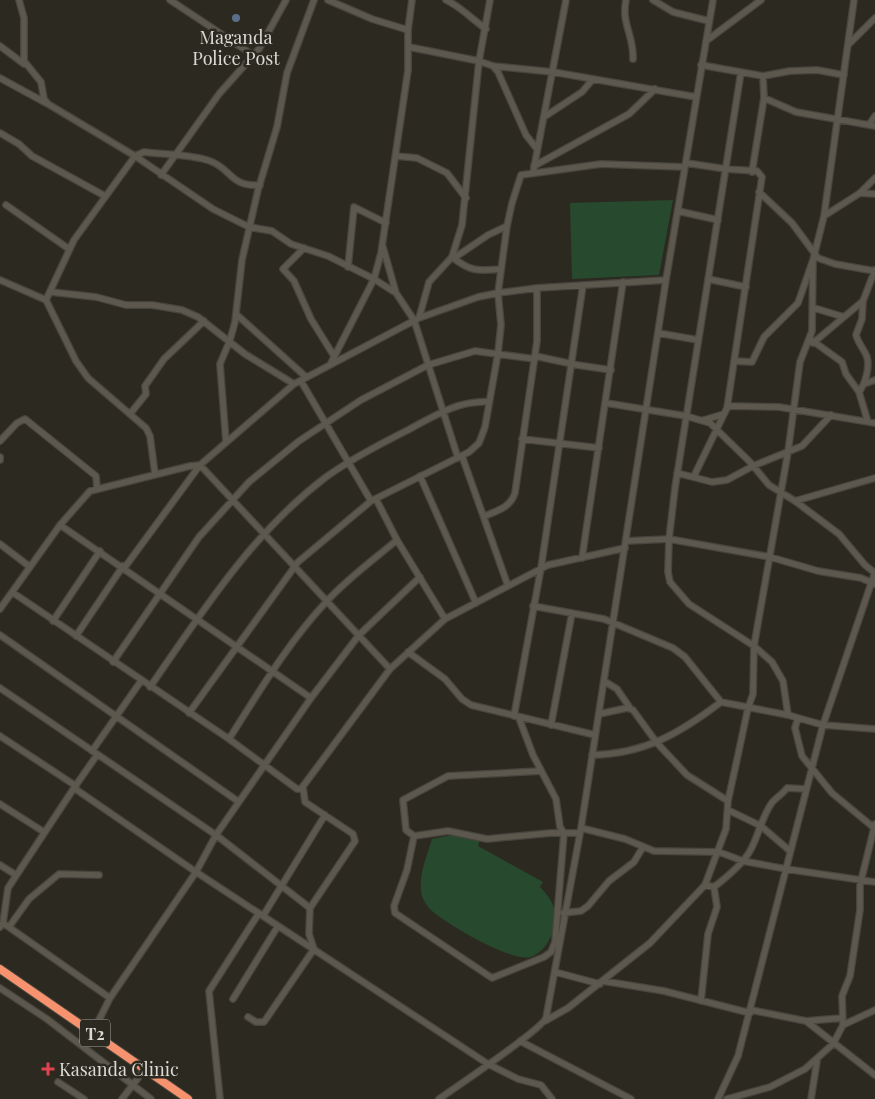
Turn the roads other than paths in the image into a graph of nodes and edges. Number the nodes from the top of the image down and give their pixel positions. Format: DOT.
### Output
graph roads {
  1 [pos="19,0"];
  2 [pos="170,0"];
  3 [pos="286,0"];
  4 [pos="314,0"];
  5 [pos="412,0"];
  6 [pos="446,0"];
  7 [pos="490,0"];
  8 [pos="566,0"];
  9 [pos="626,0"];
  10 [pos="652,0"];
  11 [pos="713,0"];
  12 [pos="760,0"];
  13 [pos="854,0"];
  14 [pos="332,1"];
  15 [pos="875,18"];
  16 [pos="709,22"];
  17 [pos="486,29"];
  18 [pos="408,30"];
  19 [pos="706,41"];
  20 [pos="849,44"];
  21 [pos="0,46"];
  22 [pos="410,47"];
  23 [pos="253,55"];
  24 [pos="633,58"];
  25 [pos="479,61"];
  26 [pos="25,65"];
  27 [pos="701,65"];
  28 [pos="493,66"];
  29 [pos="553,72"];
  30 [pos="741,72"];
  31 [pos="844,75"];
  32 [pos="763,76"];
  33 [pos="0,78"];
  34 [pos="593,79"];
  35 [pos="655,89"];
  36 [pos="696,97"];
  37 [pos="764,98"];
  38 [pos="48,104"];
  39 [pos="875,116"];
  40 [pos="544,117"];
  41 [pos="838,120"];
  42 [pos="872,126"];
  43 [pos="0,133"];
  44 [pos="537,150"];
  45 [pos="134,156"];
  46 [pos="174,156"];
  47 [pos="396,156"];
  48 [pos="686,165"];
  49 [pos="534,166"];
  50 [pos="726,170"];
  51 [pos="752,172"];
  52 [pos="533,173"];
  53 [pos="161,175"];
  54 [pos="875,178"];
  55 [pos="260,185"];
  56 [pos="760,192"];
  57 [pos="860,193"];
  58 [pos="875,194"];
  59 [pos="105,196"];
  60 [pos="466,198"];
  61 [pos="6,205"];
  62 [pos="678,211"];
  63 [pos="824,216"];
  64 [pos="718,220"];
  65 [pos="386,223"];
  66 [pos="507,226"];
  67 [pos="249,227"];
  68 [pos="383,246"];
  69 [pos="304,248"];
  70 [pos="69,249"];
  71 [pos="453,257"];
  72 [pos="814,257"];
  73 [pos="348,267"];
  74 [pos="501,269"];
  75 [pos="875,271"];
  76 [pos="374,279"];
  77 [pos="708,279"];
  78 [pos="0,280"];
  79 [pos="666,280"];
  80 [pos="623,282"];
  81 [pos="583,285"];
  82 [pos="746,287"];
  83 [pos="872,287"];
  84 [pos="537,288"];
  85 [pos="51,292"];
  86 [pos="498,292"];
  87 [pos="396,293"];
  88 [pos="46,300"];
  89 [pos="863,301"];
  90 [pos="814,308"];
  91 [pos="236,314"];
  92 [pos="844,317"];
  93 [pos="416,319"];
  94 [pos="204,321"];
  95 [pos="658,334"];
  96 [pos="698,340"];
  97 [pos="812,341"];
  98 [pos="229,342"];
  99 [pos="498,353"];
  100 [pos="334,356"];
  101 [pos="535,357"];
  102 [pos="734,361"];
  103 [pos="331,363"];
  104 [pos="573,364"];
  105 [pos="428,365"];
  106 [pos="611,370"];
  107 [pos="304,379"];
  108 [pos="875,380"];
  109 [pos="294,384"];
  110 [pos="864,384"];
  111 [pos="859,392"];
  112 [pos="489,402"];
  113 [pos="606,403"];
  114 [pos="794,409"];
  115 [pos="646,410"];
  116 [pos="443,411"];
  117 [pos="725,411"];
  118 [pos="130,414"];
  119 [pos="686,416"];
  120 [pos="831,416"];
  121 [pos="704,420"];
  122 [pos="327,422"];
  123 [pos="868,422"];
  124 [pos="875,423"];
  125 [pos="718,429"];
  126 [pos="522,439"];
  127 [pos="0,441"];
  128 [pos="226,442"];
  129 [pos="560,443"];
  130 [pos="600,448"];
  131 [pos="788,452"];
  132 [pos="460,457"];
  133 [pos="349,462"];
  134 [pos="200,465"];
  135 [pos="753,466"];
  136 [pos="677,473"];
  137 [pos="155,474"];
  138 [pos="420,476"];
  139 [pos="694,476"];
  140 [pos="875,478"];
  141 [pos="97,488"];
  142 [pos="780,493"];
  143 [pos="232,500"];
  144 [pos="374,500"];
  145 [pos="795,501"];
  146 [pos="485,516"];
  147 [pos="60,525"];
  148 [pos="264,534"];
  149 [pos="397,540"];
  150 [pos="669,540"];
  151 [pos="626,541"];
  152 [pos="0,544"];
  153 [pos="625,548"];
  154 [pos="100,551"];
  155 [pos="770,557"];
  156 [pos="582,558"];
  157 [pos="294,566"];
  158 [pos="30,567"];
  159 [pos="124,567"];
  160 [pos="541,568"];
  161 [pos="875,573"];
  162 [pos="420,577"];
  163 [pos="873,582"];
  164 [pos="508,586"];
  165 [pos="12,592"];
  166 [pos="160,592"];
  167 [pos="327,601"];
  168 [pos="476,603"];
  169 [pos="533,606"];
  170 [pos="0,608"];
  171 [pos="572,613"];
  172 [pos="198,619"];
  173 [pos="445,619"];
  174 [pos="53,621"];
  175 [pos="614,622"];
  176 [pos="0,635"];
  177 [pos="359,635"];
  178 [pos="76,636"];
  179 [pos="754,646"];
  180 [pos="235,647"];
  181 [pos="408,652"];
  182 [pos="114,662"];
  183 [pos="390,669"];
  184 [pos="272,670"];
  185 [pos="141,681"];
  186 [pos="604,681"];
  187 [pos="150,686"];
  188 [pos="0,688"];
  189 [pos="311,698"];
  190 [pos="721,702"];
  191 [pos="630,708"];
  192 [pos="748,708"];
  193 [pos="189,713"];
  194 [pos="599,714"];
  195 [pos="788,715"];
  196 [pos="117,716"];
  197 [pos="517,717"];
  198 [pos="798,718"];
  199 [pos="551,725"];
  200 [pos="823,725"];
  201 [pos="875,729"];
  202 [pos="595,734"];
  203 [pos="0,736"];
  204 [pos="228,739"];
  205 [pos="657,743"];
  206 [pos="95,753"];
  207 [pos="592,755"];
  208 [pos="264,765"];
  209 [pos="811,769"];
  210 [pos="541,771"];
  211 [pos="75,787"];
  212 [pos="303,788"];
  213 [pos="806,789"];
  214 [pos="728,801"];
  215 [pos="239,802"];
  216 [pos="0,804"];
  217 [pos="728,810"];
  218 [pos="325,816"];
  219 [pos="761,826"];
  220 [pos="874,826"];
  221 [pos="580,830"];
  222 [pos="44,832"];
  223 [pos="564,833"];
  224 [pos="216,835"];
  225 [pos="414,836"];
  226 [pos="643,847"];
  227 [pos="790,851"];
  228 [pos="719,852"];
  229 [pos="743,861"];
  230 [pos="0,865"];
  231 [pos="786,869"];
  232 [pos="196,872"];
  233 [pos="16,875"];
  234 [pos="99,875"];
  235 [pos="862,880"];
  236 [pos="875,882"];
  237 [pos="705,885"];
  238 [pos="282,887"];
  239 [pos="714,887"];
  240 [pos="310,908"];
  241 [pos="558,913"];
  242 [pos="566,913"];
  243 [pos="261,915"];
  244 [pos="1,925"];
  245 [pos="278,926"];
  246 [pos="9,927"];
  247 [pos="314,949"];
  248 [pos="0,969"];
  249 [pos="555,972"];
  250 [pos="601,982"];
  251 [pos="0,988"];
  252 [pos="110,998"];
  253 [pos="233,998"];
  254 [pos="701,1001"];
  255 [pos="875,1010"];
  256 [pos="751,1012"];
  257 [pos="248,1017"];
  258 [pos="545,1021"];
  259 [pos="843,1021"];
  260 [pos="806,1022"];
  261 [pos="93,1032"];
  262 [pos="520,1041"];
  263 [pos="833,1044"];
  264 [pos="85,1048"];
  265 [pos="817,1061"];
  266 [pos="488,1064"];
  267 [pos="145,1069"];
  268 [pos="875,1075"];
  269 [pos="58,1082"];
  270 [pos="131,1086"];
  271 [pos="84,1099"];
  272 [pos="122,1099"];
  273 [pos="151,1099"];
  274 [pos="188,1099"];
  275 [pos="220,1099"];
  276 [pos="439,1099"];
  277 [pos="552,1099"];
  278 [pos="631,1099"];
  279 [pos="718,1099"];
  280 [pos="728,1099"];
  281 [pos="810,1099"];
  1 -- 26 [label="street"];
  2 -- 23 [label="street"];
  3 -- 23 [label="street"];
  4 -- 55 [label="street"];
  5 -- 18 [label="street"];
  6 -- 17 [label="street"];
  7 -- 17 [label="street"];
  8 -- 29 [label="street"];
  9 -- 24 [label="street"];
  10 -- 16 [label="street"];
  11 -- 16 [label="street"];
  12 -- 19 [label="street"];
  13 -- 20 [label="street"];
  14 -- 18 [label="street"];
  15 -- 20 [label="street"];
  16 -- 19 [label="street"];
  17 -- 25 [label="street"];
  18 -- 22 [label="street"];
  19 -- 27 [label="street"];
  20 -- 31 [label="street"];
  21 -- 26 [label="street"];
  22 -- 25 [label="street"];
  22 -- 47 [label="street"];
  23 -- 46 [label="street"];
  25 -- 28 [label="street"];
  25 -- 60 [label="street"];
  26 -- 38 [label="street"];
  27 -- 30 [label="street"];
  27 -- 36 [label="street"];
  28 -- 29 [label="street"];
  28 -- 44 [label="street"];
  29 -- 34 [label="street"];
  29 -- 40 [label="street"];
  30 -- 32 [label="street"];
  30 -- 50 [label="street"];
  31 -- 32 [label="street"];
  31 -- 41 [label="street"];
  32 -- 37 [label="street"];
  33 -- 38 [label="street"];
  34 -- 35 [label="street"];
  34 -- 40 [label="street"];
  35 -- 36 [label="street"];
  35 -- 49 [label="street"];
  36 -- 48 [label="street"];
  37 -- 41 [label="street"];
  37 -- 51 [label="street"];
  38 -- 45 [label="street"];
  39 -- 42 [label="street"];
  40 -- 44 [label="street"];
  41 -- 42 [label="street"];
  41 -- 63 [label="street"];
  43 -- 59 [label="street"];
  44 -- 49 [label="street"];
  45 -- 46 [label="street"];
  45 -- 53 [label="street"];
  45 -- 59 [label="street"];
  46 -- 53 [label="street"];
  46 -- 55 [label="street"];
  47 -- 60 [label="street"];
  47 -- 65 [label="street"];
  48 -- 50 [label="street"];
  48 -- 52 [label="street"];
  48 -- 62 [label="street"];
  49 -- 52 [label="street"];
  50 -- 51 [label="street"];
  50 -- 64 [label="street"];
  51 -- 56 [label="street"];
  52 -- 66 [label="street"];
  53 -- 67 [label="street"];
  54 -- 57 [label="street"];
  55 -- 67 [label="street"];
  56 -- 72 [label="street"];
  56 -- 82 [label="street"];
  57 -- 58 [label="street"];
  57 -- 63 [label="street"];
  59 -- 70 [label="street"];
  60 -- 71 [label="street"];
  61 -- 70 [label="street"];
  62 -- 64 [label="street"];
  62 -- 79 [label="street"];
  63 -- 72 [label="street"];
  64 -- 77 [label="street"];
  65 -- 68 [label="street"];
  65 -- 73 [label="street"];
  66 -- 71 [label="street"];
  66 -- 74 [label="street"];
  67 -- 69 [label="street"];
  67 -- 91 [label="street"];
  68 -- 76 [label="street"];
  68 -- 87 [label="street"];
  69 -- 73 [label="street"];
  69 -- 100 [label="street"];
  70 -- 85 [label="street"];
  71 -- 74 [label="street"];
  71 -- 93 [label="street"];
  72 -- 75 [label="street"];
  72 -- 90 [label="street"];
  72 -- 102 [label="street"];
  73 -- 76 [label="street"];
  74 -- 86 [label="street"];
  75 -- 83 [label="street"];
  76 -- 87 [label="street"];
  76 -- 100 [label="street"];
  77 -- 82 [label="street"];
  77 -- 96 [label="street"];
  78 -- 88 [label="street"];
  79 -- 80 [label="street"];
  79 -- 95 [label="street"];
  80 -- 81 [label="street"];
  80 -- 106 [label="street"];
  81 -- 84 [label="street"];
  81 -- 104 [label="street"];
  82 -- 102 [label="street"];
  83 -- 89 [label="street"];
  84 -- 86 [label="street"];
  84 -- 101 [label="street"];
  85 -- 88 [label="street"];
  85 -- 94 [label="street"];
  86 -- 93 [label="street"];
  86 -- 99 [label="street"];
  87 -- 93 [label="street"];
  88 -- 118 [label="street"];
  89 -- 92 [label="street"];
  89 -- 110 [label="street"];
  90 -- 92 [label="street"];
  90 -- 97 [label="street"];
  91 -- 98 [label="street"];
  91 -- 107 [label="street"];
  92 -- 97 [label="street"];
  93 -- 103 [label="street"];
  93 -- 105 [label="street"];
  94 -- 98 [label="street"];
  94 -- 118 [label="street"];
  95 -- 96 [label="street"];
  95 -- 115 [label="street"];
  96 -- 119 [label="street"];
  97 -- 111 [label="street"];
  97 -- 114 [label="street"];
  98 -- 109 [label="street"];
  98 -- 128 [label="street"];
  99 -- 101 [label="street"];
  99 -- 105 [label="street"];
  99 -- 112 [label="street"];
  100 -- 103 [label="street"];
  101 -- 104 [label="street"];
  101 -- 126 [label="street"];
  102 -- 117 [label="street"];
  103 -- 107 [label="street"];
  104 -- 106 [label="street"];
  104 -- 129 [label="street"];
  105 -- 116 [label="street"];
  105 -- 122 [label="street"];
  106 -- 113 [label="street"];
  107 -- 109 [label="street"];
  107 -- 122 [label="street"];
  108 -- 110 [label="street"];
  109 -- 128 [label="street"];
  110 -- 111 [label="street"];
  111 -- 123 [label="street"];
  112 -- 116 [label="street"];
  112 -- 132 [label="street"];
  113 -- 115 [label="street"];
  113 -- 130 [label="street"];
  114 -- 117 [label="street"];
  114 -- 120 [label="street"];
  114 -- 131 [label="street"];
  115 -- 119 [label="street"];
  115 -- 151 [label="street"];
  116 -- 132 [label="street"];
  116 -- 133 [label="street"];
  117 -- 121 [label="street"];
  117 -- 125 [label="street"];
  118 -- 137 [label="street"];
  119 -- 121 [label="street"];
  119 -- 136 [label="street"];
  120 -- 123 [label="street"];
  120 -- 131 [label="street"];
  121 -- 125 [label="street"];
  122 -- 133 [label="street"];
  122 -- 143 [label="street"];
  123 -- 124 [label="street"];
  125 -- 135 [label="street"];
  125 -- 139 [label="street"];
  126 -- 129 [label="street"];
  126 -- 146 [label="street"];
  127 -- 141 [label="street"];
  128 -- 134 [label="street"];
  129 -- 130 [label="street"];
  129 -- 160 [label="street"];
  130 -- 156 [label="street"];
  131 -- 135 [label="street"];
  131 -- 142 [label="street"];
  132 -- 138 [label="street"];
  132 -- 146 [label="street"];
  133 -- 144 [label="street"];
  133 -- 148 [label="street"];
  134 -- 137 [label="street"];
  134 -- 143 [label="street"];
  134 -- 159 [label="street"];
  135 -- 139 [label="street"];
  135 -- 142 [label="street"];
  136 -- 139 [label="street"];
  136 -- 150 [label="street"];
  137 -- 141 [label="street"];
  138 -- 144 [label="street"];
  138 -- 168 [label="street"];
  140 -- 145 [label="street"];
  141 -- 147 [label="street"];
  142 -- 145 [label="street"];
  142 -- 155 [label="street"];
  143 -- 148 [label="street"];
  143 -- 166 [label="street"];
  144 -- 149 [label="street"];
  144 -- 157 [label="street"];
  145 -- 161 [label="street"];
  146 -- 164 [label="street"];
  147 -- 154 [label="street"];
  147 -- 158 [label="street"];
  148 -- 157 [label="street"];
  148 -- 172 [label="street"];
  149 -- 162 [label="street"];
  149 -- 167 [label="street"];
  150 -- 151 [label="street"];
  150 -- 155 [label="street"];
  150 -- 179 [label="street"];
  151 -- 153 [label="street"];
  152 -- 158 [label="street"];
  153 -- 156 [label="street"];
  153 -- 175 [label="street"];
  154 -- 159 [label="street"];
  154 -- 174 [label="street"];
  155 -- 163 [label="street"];
  155 -- 179 [label="street"];
  156 -- 160 [label="street"];
  157 -- 167 [label="street"];
  157 -- 180 [label="street"];
  158 -- 165 [label="street"];
  159 -- 166 [label="street"];
  159 -- 178 [label="street"];
  160 -- 164 [label="street"];
  160 -- 169 [label="street"];
  161 -- 163 [label="street"];
  162 -- 173 [label="street"];
  162 -- 177 [label="street"];
  163 -- 200 [label="street"];
  164 -- 168 [label="street"];
  165 -- 170 [label="street"];
  165 -- 174 [label="street"];
  166 -- 172 [label="street"];
  166 -- 182 [label="street"];
  167 -- 177 [label="street"];
  167 -- 184 [label="street"];
  168 -- 173 [label="street"];
  169 -- 171 [label="street"];
  169 -- 197 [label="street"];
  171 -- 175 [label="street"];
  171 -- 199 [label="street"];
  172 -- 180 [label="street"];
  172 -- 187 [label="street"];
  173 -- 181 [label="street"];
  174 -- 178 [label="street"];
  175 -- 186 [label="street"];
  175 -- 190 [label="street"];
  176 -- 196 [label="street"];
  177 -- 183 [label="street"];
  177 -- 189 [label="street"];
  178 -- 182 [label="street"];
  179 -- 192 [label="street"];
  179 -- 195 [label="street"];
  180 -- 184 [label="street"];
  180 -- 193 [label="street"];
  181 -- 183 [label="street"];
  181 -- 197 [label="street"];
  182 -- 185 [label="street"];
  183 -- 212 [label="street"];
  184 -- 189 [label="street"];
  184 -- 204 [label="street"];
  185 -- 187 [label="street"];
  185 -- 196 [label="street"];
  186 -- 191 [label="street"];
  186 -- 194 [label="street"];
  187 -- 193 [label="street"];
  188 -- 206 [label="street"];
  189 -- 208 [label="street"];
  190 -- 192 [label="street"];
  190 -- 205 [label="street"];
  191 -- 194 [label="street"];
  191 -- 205 [label="street"];
  192 -- 195 [label="street"];
  192 -- 214 [label="street"];
  193 -- 204 [label="street"];
  194 -- 202 [label="street"];
  195 -- 198 [label="street"];
  196 -- 206 [label="street"];
  196 -- 215 [label="street"];
  197 -- 199 [label="street"];
  197 -- 210 [label="street"];
  198 -- 200 [label="street"];
  198 -- 209 [label="street"];
  199 -- 202 [label="street"];
  200 -- 201 [label="street"];
  200 -- 209 [label="street"];
  202 -- 207 [label="street"];
  203 -- 211 [label="street"];
  204 -- 208 [label="street"];
  205 -- 207 [label="street"];
  205 -- 214 [label="street"];
  206 -- 211 [label="street"];
  206 -- 224 [label="street"];
  207 -- 221 [label="street"];
  208 -- 212 [label="street"];
  208 -- 215 [label="street"];
  209 -- 213 [label="street"];
  209 -- 220 [label="street"];
  210 -- 223 [label="street"];
  210 -- 225 [label="street"];
  211 -- 222 [label="street"];
  211 -- 232 [label="street"];
  212 -- 218 [label="street"];
  213 -- 219 [label="street"];
  213 -- 227 [label="street"];
  214 -- 217 [label="street"];
  215 -- 224 [label="street"];
  216 -- 222 [label="street"];
  217 -- 219 [label="street"];
  217 -- 228 [label="street"];
  218 -- 238 [label="street"];
  218 -- 240 [label="street"];
  219 -- 227 [label="street"];
  219 -- 229 [label="street"];
  220 -- 235 [label="street"];
  221 -- 223 [label="street"];
  221 -- 226 [label="street"];
  221 -- 242 [label="street"];
  222 -- 233 [label="street"];
  223 -- 225 [label="street"];
  223 -- 241 [label="street"];
  224 -- 232 [label="street"];
  224 -- 238 [label="street"];
  225 -- 241 [label="street"];
  226 -- 228 [label="street"];
  226 -- 242 [label="street"];
  227 -- 231 [label="street"];
  228 -- 229 [label="street"];
  228 -- 237 [label="street"];
  229 -- 231 [label="street"];
  229 -- 239 [label="street"];
  230 -- 233 [label="street"];
  231 -- 235 [label="street"];
  231 -- 256 [label="street"];
  232 -- 243 [label="street"];
  232 -- 252 [label="street"];
  233 -- 244 [label="street"];
  234 -- 246 [label="street"];
  235 -- 236 [label="street"];
  235 -- 259 [label="street"];
  237 -- 239 [label="street"];
  237 -- 250 [label="street"];
  238 -- 240 [label="street"];
  238 -- 243 [label="street"];
  239 -- 254 [label="street"];
  240 -- 247 [label="street"];
  241 -- 242 [label="street"];
  242 -- 249 [label="street"];
  243 -- 245 [label="street"];
  243 -- 275 [label="street"];
  244 -- 246 [label="street"];
  245 -- 247 [label="street"];
  245 -- 253 [label="street"];
  246 -- 252 [label="street"];
  247 -- 257 [label="street"];
  247 -- 266 [label="street"];
  248 -- 261 [label="highway, T2"];
  249 -- 250 [label="street"];
  249 -- 258 [label="street"];
  250 -- 254 [label="street"];
  250 -- 258 [label="street"];
  251 -- 264 [label="street"];
  252 -- 261 [label="street"];
  254 -- 256 [label="street"];
  255 -- 259 [label="street"];
  256 -- 260 [label="street"];
  256 -- 279 [label="street"];
  258 -- 262 [label="street"];
  259 -- 260 [label="street"];
  259 -- 263 [label="street"];
  260 -- 263 [label="street"];
  261 -- 264 [label="street"];
  261 -- 267 [label="highway, T2"];
  262 -- 266 [label="street"];
  262 -- 278 [label="street"];
  263 -- 265 [label="street"];
  263 -- 268 [label="street"];
  264 -- 270 [label="street"];
  265 -- 280 [label="street"];
  265 -- 281 [label="street"];
  266 -- 276 [label="street"];
  266 -- 277 [label="street"];
  267 -- 270 [label="street"];
  267 -- 274 [label="highway, T2"];
  269 -- 271 [label="street"];
  270 -- 272 [label="street"];
  270 -- 273 [label="street"];
}
